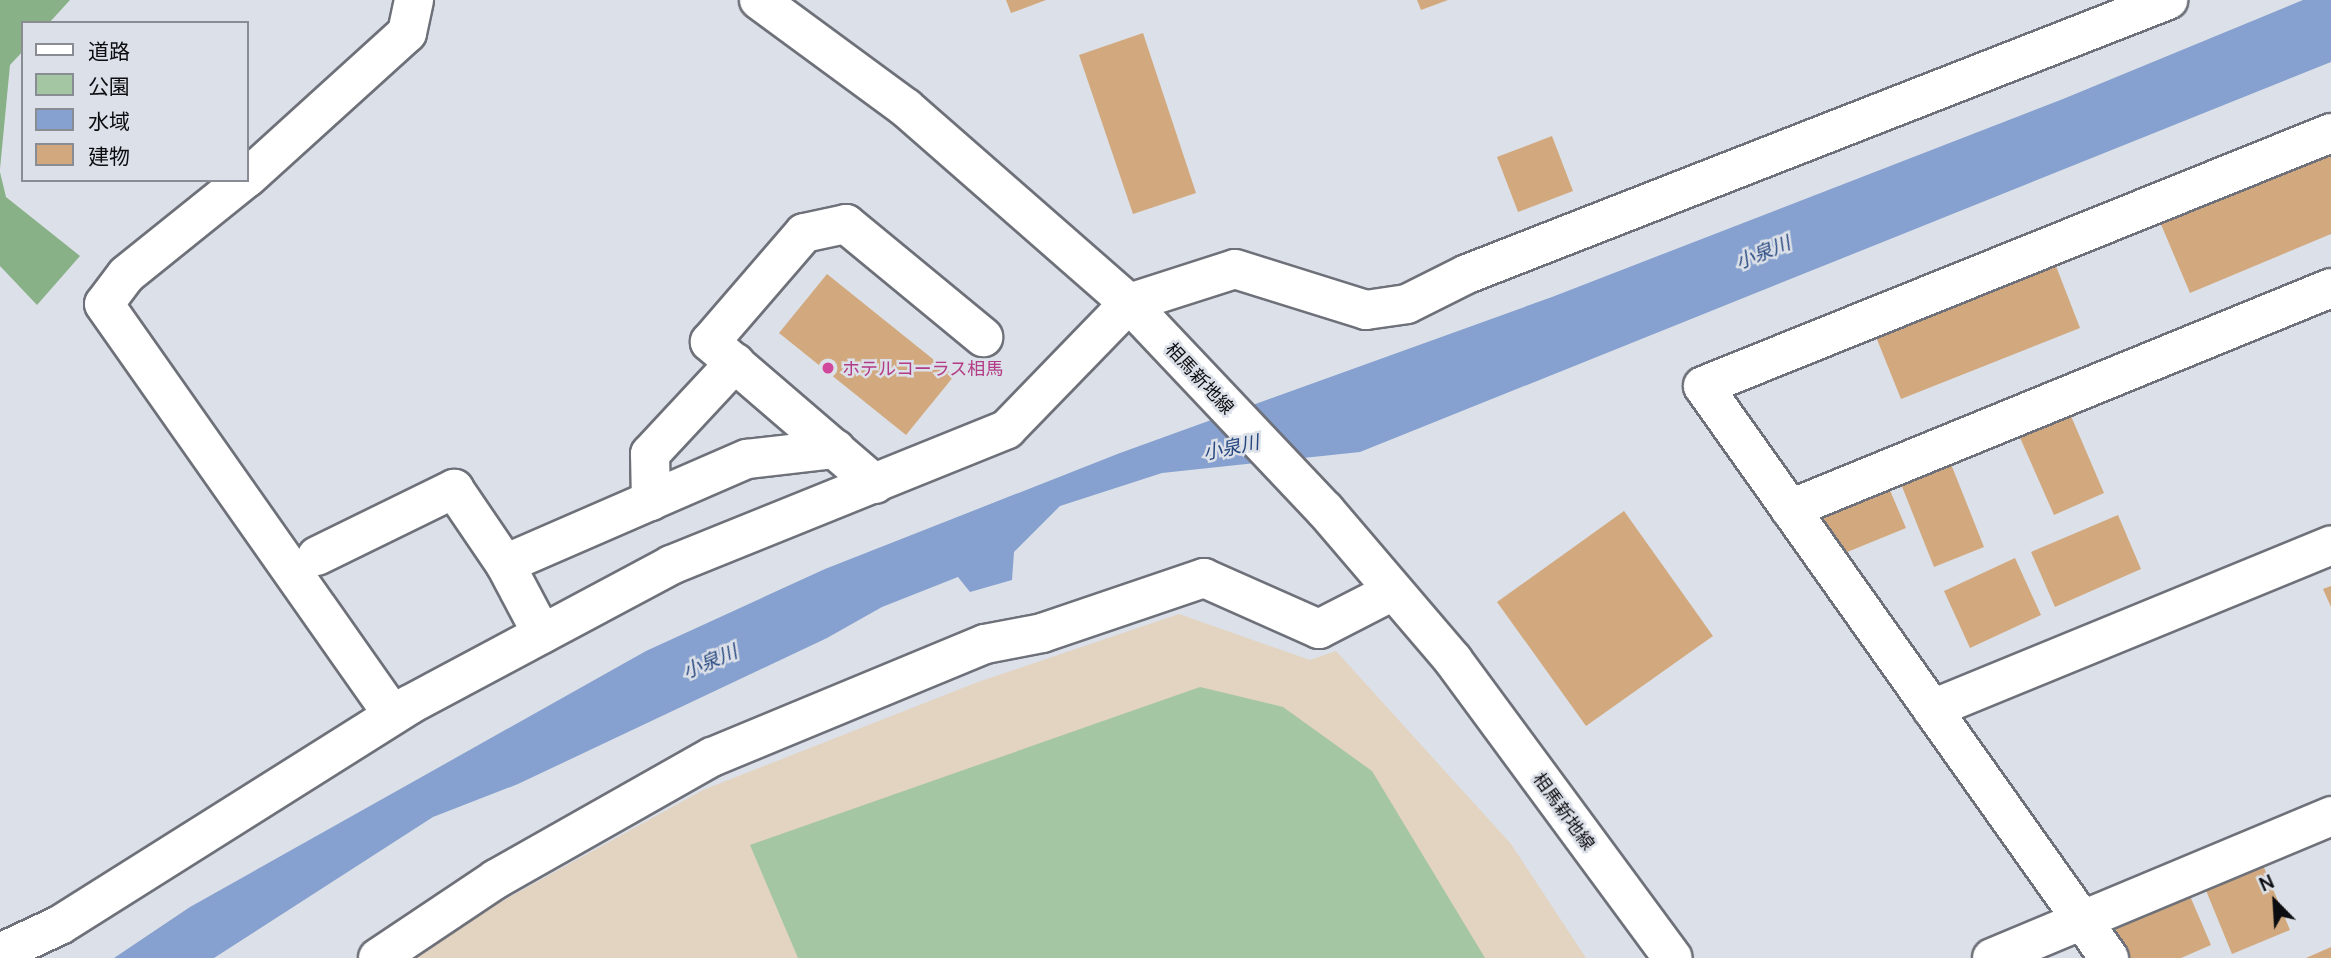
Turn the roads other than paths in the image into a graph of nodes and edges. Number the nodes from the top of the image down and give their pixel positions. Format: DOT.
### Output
graph roads {
  1 [pos="414,0"];
  2 [pos="759,0"];
  3 [pos="2168,0"];
  4 [pos="2331,133"];
  5 [pos="248,176"];
  6 [pos="241,182"];
  7 [pos="2331,288"];
  8 [pos="1129,303"];
  9 [pos="983,337"];
  10 [pos="735,363"];
  11 [pos="835,449"];
  12 [pos="875,484"];
  13 [pos="651,501"];
  14 [pos="1790,509"];
  15 [pos="2331,545"];
  16 [pos="317,556"];
  17 [pos="505,564"];
  18 [pos="1393,591"];
  19 [pos="542,634"];
  20 [pos="1932,709"];
  21 [pos="393,715"];
  22 [pos="2331,816"];
  23 [pos="2082,920"];
  24 [pos="0,953"];
  25 [pos="379,958"];
  26 [pos="1673,958"];
  27 [pos="1992,958"];
  28 [pos="2109,958"];
  1 -- 5 [label="street"];
  2 -- 8 [label="street, 相馬新地線"];
  3 -- 8 [label="street"];
  4 -- 14 [label="street"];
  6 -- 21 [label="street"];
  7 -- 14 [label="street"];
  8 -- 12 [label="street"];
  8 -- 18 [label="street, 相馬新地線"];
  9 -- 10 [label="street"];
  10 -- 11 [label="street"];
  10 -- 13 [label="street"];
  11 -- 12 [label="street"];
  11 -- 13 [label="street"];
  12 -- 19 [label="street"];
  13 -- 17 [label="street"];
  14 -- 20 [label="street"];
  15 -- 20 [label="street"];
  16 -- 17 [label="street"];
  17 -- 19 [label="street"];
  18 -- 25 [label="street"];
  18 -- 26 [label="street, 相馬新地線"];
  19 -- 21 [label="street"];
  20 -- 23 [label="street"];
  21 -- 24 [label="street"];
  22 -- 23 [label="street"];
  23 -- 27 [label="street"];
  23 -- 28 [label="street"];
}
